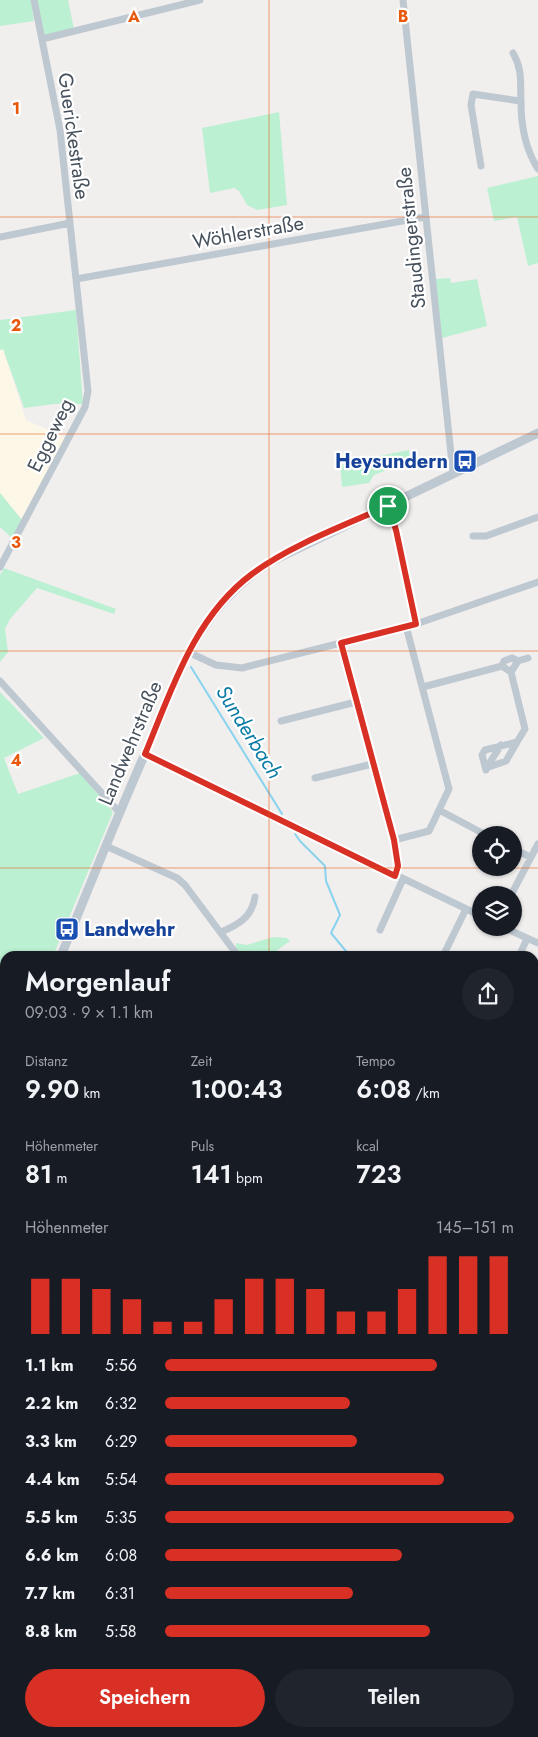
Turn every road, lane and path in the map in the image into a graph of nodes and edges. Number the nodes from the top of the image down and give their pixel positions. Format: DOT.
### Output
graph roads {
  1 [pos="34,0"];
  2 [pos="200,0"];
  3 [pos="403,0"];
  4 [pos="42,39"];
  5 [pos="512,53"];
  6 [pos="520,101"];
  7 [pos="480,166"];
  8 [pos="538,169"];
  9 [pos="425,218"];
  10 [pos="70,223"];
  11 [pos="0,236"];
  12 [pos="76,278"];
  13 [pos="538,433"];
  14 [pos="453,473"];
  15 [pos="388,506"];
  16 [pos="538,517"];
  17 [pos="473,536"];
  18 [pos="0,567"];
  19 [pos="538,582"];
  20 [pos="416,624"];
  21 [pos="406,626"];
  22 [pos="341,643"];
  23 [pos="188,652"];
  24 [pos="528,658"];
  25 [pos="518,661"];
  26 [pos="502,666"];
  27 [pos="511,672"];
  28 [pos="0,681"];
  29 [pos="423,687"];
  30 [pos="356,702"];
  31 [pos="282,721"];
  32 [pos="517,742"];
  33 [pos="499,748"];
  34 [pos="145,754"];
  35 [pos="508,758"];
  36 [pos="372,764"];
  37 [pos="486,768"];
  38 [pos="315,778"];
  39 [pos="439,810"];
  40 [pos="119,812"];
  41 [pos="472,828"];
  42 [pos="394,840"];
  43 [pos="538,844"];
  44 [pos="106,846"];
  45 [pos="522,853"];
  46 [pos="530,857"];
  47 [pos="395,876"];
  48 [pos="403,880"];
  49 [pos="516,886"];
  50 [pos="255,897"];
  51 [pos="466,909"];
  52 [pos="472,912"];
  53 [pos="380,930"];
  54 [pos="221,932"];
  55 [pos="521,936"];
  56 [pos="527,939"];
  57 [pos="538,943"];
  58 [pos="63,951"];
  59 [pos="234,951"];
  60 [pos="445,951"];
  61 [pos="521,951"];
  1 -- 4 [label="street, Guerickestraße"];
  2 -- 4 [label="street"];
  3 -- 9 [label="street, Staudingerstraße"];
  4 -- 10 [label="street, Guerickestraße"];
  5 -- 6 [label="street"];
  6 -- 7 [label="street"];
  6 -- 8 [label="street"];
  9 -- 12 [label="street, Wöhlerstraße"];
  9 -- 14 [label="street, Staudingerstraße"];
  10 -- 11 [label="street"];
  10 -- 12 [label="street, Guerickestraße"];
  12 -- 18 [label="street, Eggeweg"];
  13 -- 14 [label="street, Landwehrstraße"];
  14 -- 15 [label="street, Landwehrstraße"];
  15 -- 20 [label="street"];
  15 -- 23 [label="street, Landwehrstraße"];
  16 -- 17 [label="street"];
  19 -- 20 [label="street"];
  20 -- 21 [label="street"];
  21 -- 22 [label="street"];
  21 -- 29 [label="street"];
  22 -- 23 [label="street"];
  22 -- 30 [label="street"];
  23 -- 34 [label="street, Landwehrstraße"];
  24 -- 25 [label="street"];
  25 -- 26 [label="street"];
  25 -- 27 [label="street"];
  26 -- 27 [label="street"];
  26 -- 29 [label="street"];
  27 -- 32 [label="street"];
  28 -- 40 [label="street"];
  29 -- 39 [label="street"];
  30 -- 31 [label="street"];
  30 -- 36 [label="street"];
  32 -- 33 [label="street"];
  32 -- 35 [label="street"];
  33 -- 35 [label="street"];
  33 -- 37 [label="street"];
  33 -- 37 [label="street"];
  34 -- 40 [label="street, Landwehrstraße"];
  34 -- 47 [label="street"];
  35 -- 37 [label="street"];
  36 -- 38 [label="street"];
  36 -- 42 [label="street"];
  39 -- 41 [label="street"];
  39 -- 42 [label="street"];
  40 -- 44 [label="street, Landwehrstraße"];
  42 -- 47 [label="street"];
  43 -- 46 [label="street"];
  44 -- 54 [label="street"];
  44 -- 58 [label="street, Landwehrstraße"];
  45 -- 46 [label="street"];
  46 -- 49 [label="street"];
  47 -- 48 [label="street"];
  48 -- 51 [label="street"];
  48 -- 53 [label="street"];
  50 -- 54 [label="street"];
  51 -- 52 [label="street"];
  51 -- 60 [label="street"];
  54 -- 59 [label="street"];
  55 -- 56 [label="street"];
  56 -- 57 [label="street"];
  56 -- 61 [label="street"];
}
